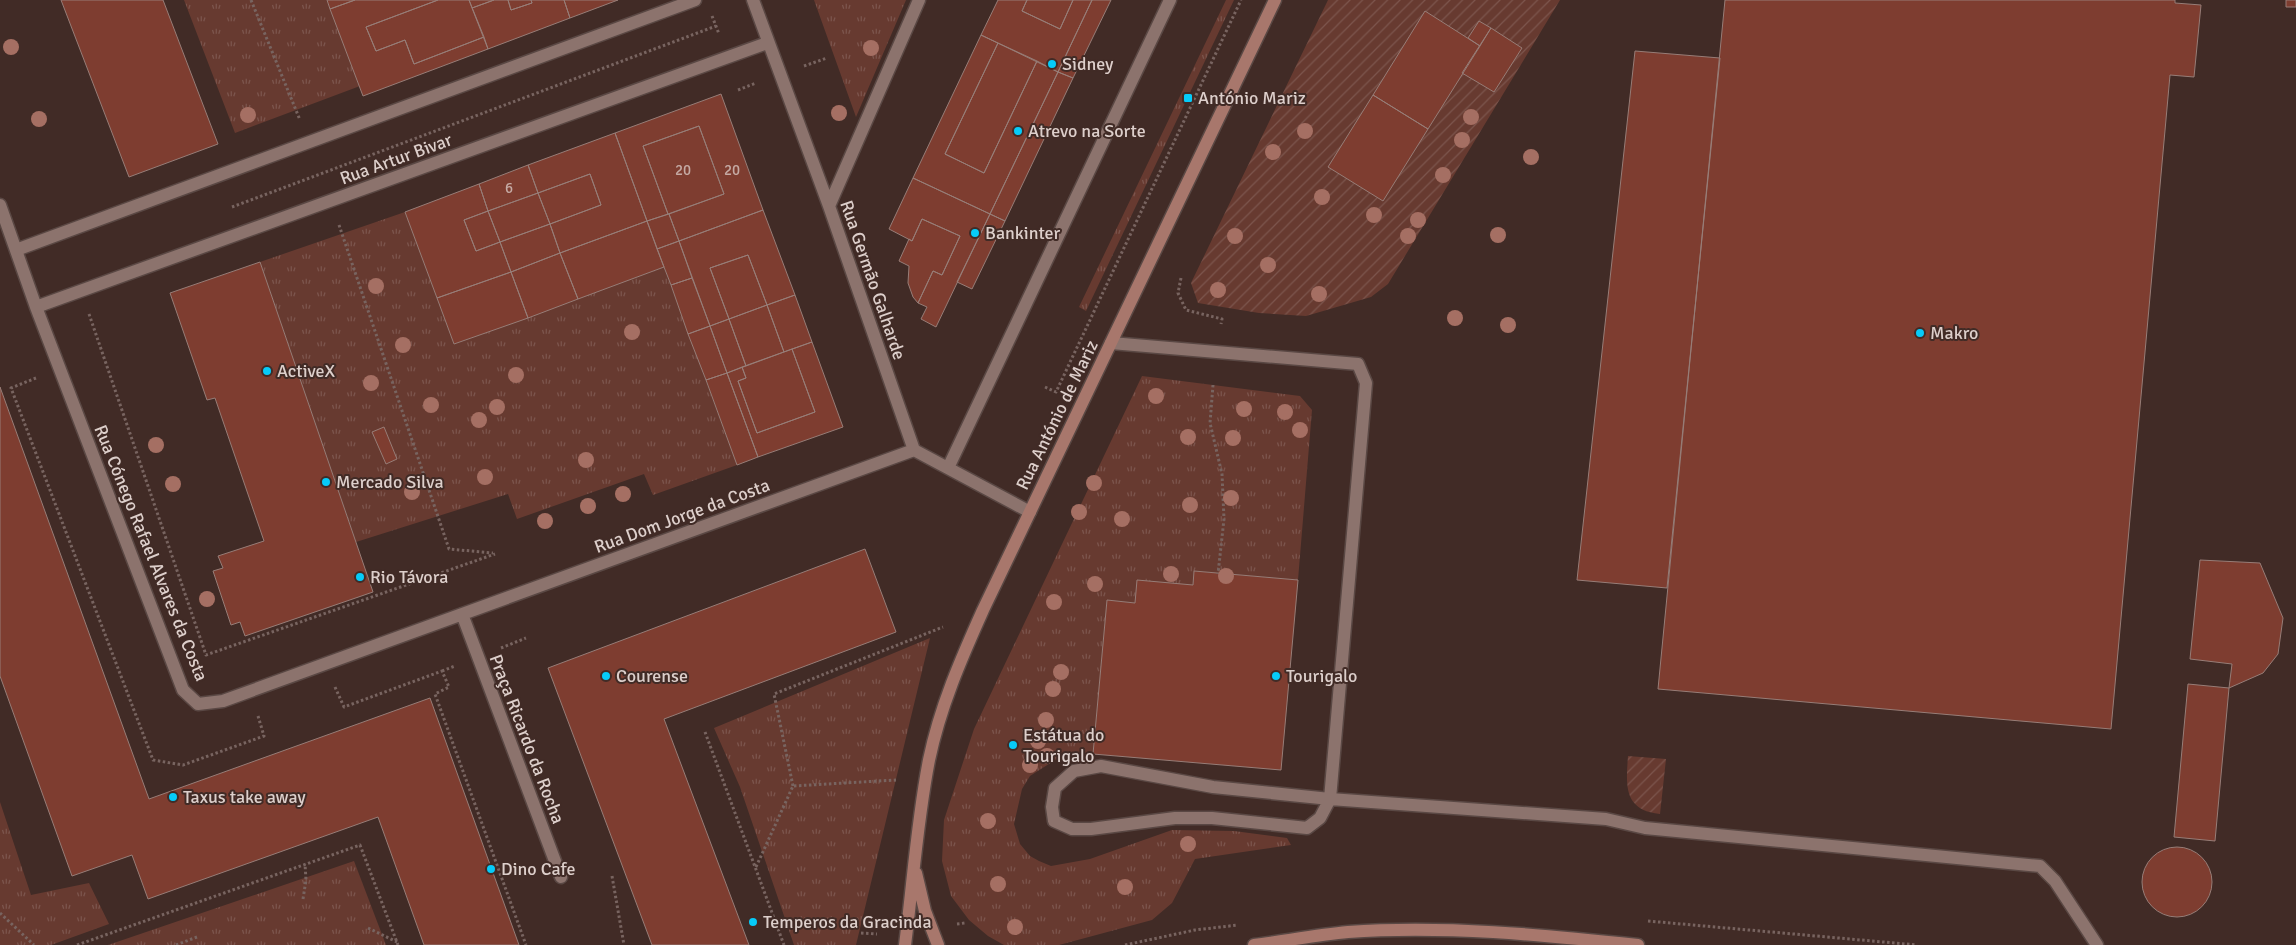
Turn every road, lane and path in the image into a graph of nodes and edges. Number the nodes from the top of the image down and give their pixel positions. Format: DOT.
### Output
graph roads {
  1 [pos="251,0"];
  2 [pos="695,0"];
  3 [pos="753,0"];
  4 [pos="919,0"];
  5 [pos="1170,0"];
  6 [pos="1241,0"];
  7 [pos="1275,0"];
  8 [pos="711,13"];
  9 [pos="716,26"];
  10 [pos="719,35"];
  11 [pos="767,43"];
  12 [pos="827,58"];
  13 [pos="797,68"];
  14 [pos="764,80"];
  15 [pos="738,90"];
  16 [pos="301,124"];
  17 [pos="318,166"];
  18 [pos="321,173"];
  19 [pos="324,182"];
  20 [pos="0,205"];
  21 [pos="829,206"];
  22 [pos="339,224"];
  23 [pos="16,250"];
  24 [pos="1182,278"];
  25 [pos="36,307"];
  26 [pos="86,307"];
  27 [pos="1221,324"];
  28 [pos="1111,343"];
  29 [pos="40,376"];
  30 [pos="1213,385"];
  31 [pos="1045,388"];
  32 [pos="914,450"];
  33 [pos="948,468"];
  34 [pos="1030,512"];
  35 [pos="1218,574"];
  36 [pos="462,614"];
  37 [pos="943,626"];
  38 [pos="526,638"];
  39 [pos="496,650"];
  40 [pos="458,665"];
  41 [pos="442,671"];
  42 [pos="334,684"];
  43 [pos="257,712"];
  44 [pos="705,732"];
  45 [pos="896,780"];
  46 [pos="793,786"];
  47 [pos="1330,800"];
  48 [pos="914,861"];
  49 [pos="305,864"];
  50 [pos="755,868"];
  51 [pos="612,876"];
  52 [pos="561,877"];
  53 [pos="303,899"];
  54 [pos="0,913"];
  55 [pos="368,928"];
  56 [pos="861,933"];
  57 [pos="877,934"];
  58 [pos="197,937"];
  59 [pos="397,944"];
  60 [pos="34,945"];
  61 [pos="77,945"];
  62 [pos="176,945"];
  63 [pos="526,945"];
  64 [pos="624,945"];
  65 [pos="784,945"];
  66 [pos="905,945"];
  67 [pos="938,945"];
  68 [pos="1254,945"];
  69 [pos="1638,945"];
  70 [pos="2097,945"];
  1 -- 16 [label="path"];
  2 -- 23 [label="street"];
  3 -- 11 [label="street, Rua Germão Galharde"];
  4 -- 21 [label="street"];
  5 -- 33 [label="street"];
  6 -- 31 [label="path"];
  7 -- 28 [label="street, Rua António de Mariz"];
  8 -- 9 [label="path"];
  9 -- 10 [label="path"];
  9 -- 18 [label="path"];
  11 -- 21 [label="street, Rua Germão Galharde"];
  11 -- 25 [label="street, Rua Artur Bivar"];
  12 -- 13 [label="path"];
  14 -- 15 [label="path"];
  17 -- 18 [label="path"];
  18 -- 19 [label="path"];
  20 -- 23 [label="street, Rua Cónego Rafael Alvares da Costa"];
  21 -- 32 [label="street, Rua Germão Galharde"];
  22 -- 26 [label="path"];
  23 -- 25 [label="street, Rua Cónego Rafael Alvares da Costa"];
  24 -- 27 [label="path"];
  25 -- 36 [label="street, Rua Cónego Rafael Alvares da Costa"];
  28 -- 34 [label="street, Rua António de Mariz"];
  28 -- 47 [label="street"];
  29 -- 43 [label="path"];
  30 -- 35 [label="path"];
  32 -- 33 [label="street"];
  32 -- 36 [label="street, Rua Dom Jorge da Costa"];
  33 -- 34 [label="street"];
  34 -- 48 [label="street, Rua António de Mariz"];
  36 -- 52 [label="street, Praça Ricardo da Rocha"];
  37 -- 46 [label="path"];
  38 -- 39 [label="path"];
  40 -- 41 [label="path"];
  41 -- 42 [label="path"];
  41 -- 63 [label="path"];
  44 -- 50 [label="path"];
  45 -- 46 [label="path"];
  46 -- 50 [label="path"];
  47 -- 47 [label="street"];
  47 -- 70 [label="street"];
  48 -- 66 [label="street, Rua António de Mariz"];
  48 -- 67 [label="street"];
  49 -- 53 [label="path"];
  49 -- 59 [label="path"];
  49 -- 61 [label="path"];
  50 -- 65 [label="path"];
  51 -- 64 [label="path"];
  54 -- 60 [label="path"];
  55 -- 59 [label="path"];
  56 -- 57 [label="path"];
  58 -- 62 [label="path"];
  68 -- 69 [label="street"];
}
